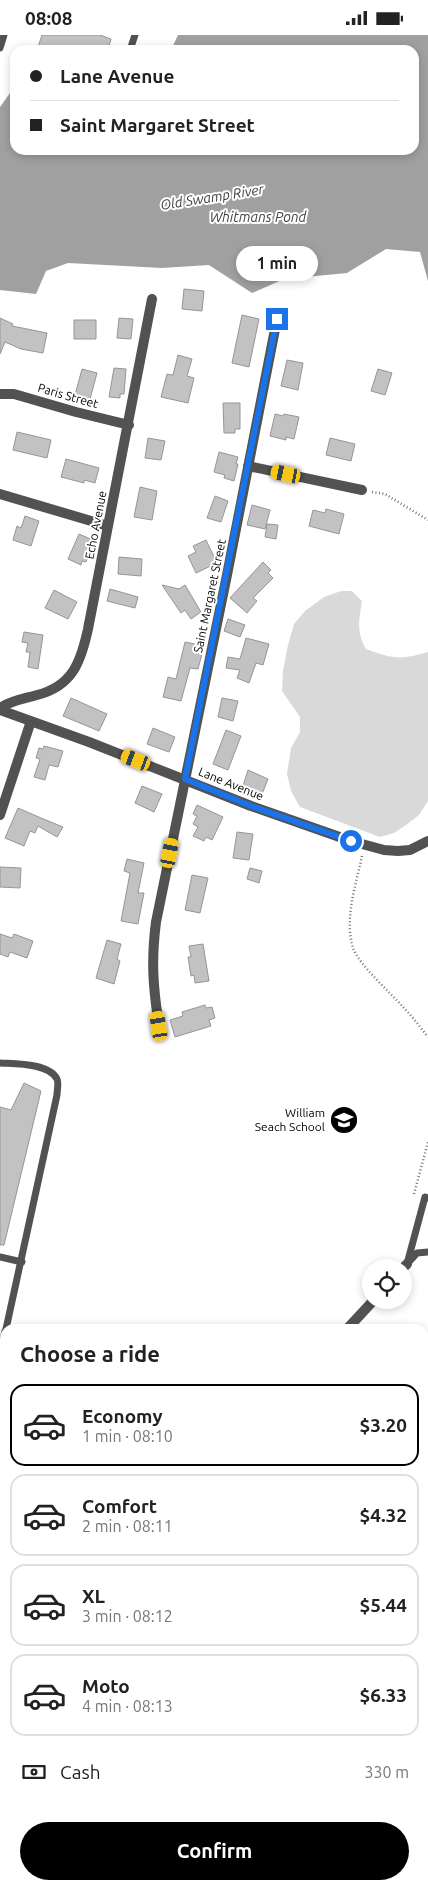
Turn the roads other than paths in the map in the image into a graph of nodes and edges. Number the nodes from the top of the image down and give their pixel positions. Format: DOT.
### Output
graph roads {
  1 [pos="4,35"];
  2 [pos="0,48"];
  3 [pos="152,299"];
  4 [pos="277,319"];
  5 [pos="0,394"];
  6 [pos="129,425"];
  7 [pos="248,467"];
  8 [pos="362,490"];
  9 [pos="0,494"];
  10 [pos="108,526"];
  11 [pos="0,709"];
  12 [pos="31,721"];
  13 [pos="185,779"];
  14 [pos="0,815"];
  15 [pos="428,841"];
  16 [pos="159,1026"];
  17 [pos="0,1063"];
  18 [pos="428,1197"];
  19 [pos="428,1252"];
  20 [pos="0,1257"];
  21 [pos="407,1259"];
  22 [pos="411,1259"];
  23 [pos="22,1262"];
  24 [pos="366,1309"];
  25 [pos="6,1324"];
  26 [pos="352,1324"];
  1 -- 2 [label="lane"];
  3 -- 6 [label="street, Echo Avenue"];
  4 -- 7 [label="street, Saint Margaret Street"];
  5 -- 6 [label="street, Paris Street"];
  6 -- 10 [label="street, Echo Avenue"];
  7 -- 8 [label="street"];
  7 -- 13 [label="street, Saint Margaret Street"];
  9 -- 10 [label="street"];
  10 -- 11 [label="street, Echo Avenue"];
  11 -- 12 [label="street, Lane Avenue"];
  12 -- 13 [label="street, Lane Avenue"];
  12 -- 14 [label="street"];
  13 -- 15 [label="street, Lane Avenue"];
  13 -- 16 [label="street, Saint Margaret Street"];
  17 -- 23 [label="lane"];
  18 -- 21 [label="lane"];
  19 -- 22 [label="lane"];
  20 -- 23 [label="lane"];
  23 -- 25 [label="lane"];
  24 -- 26 [label="street"];
}
